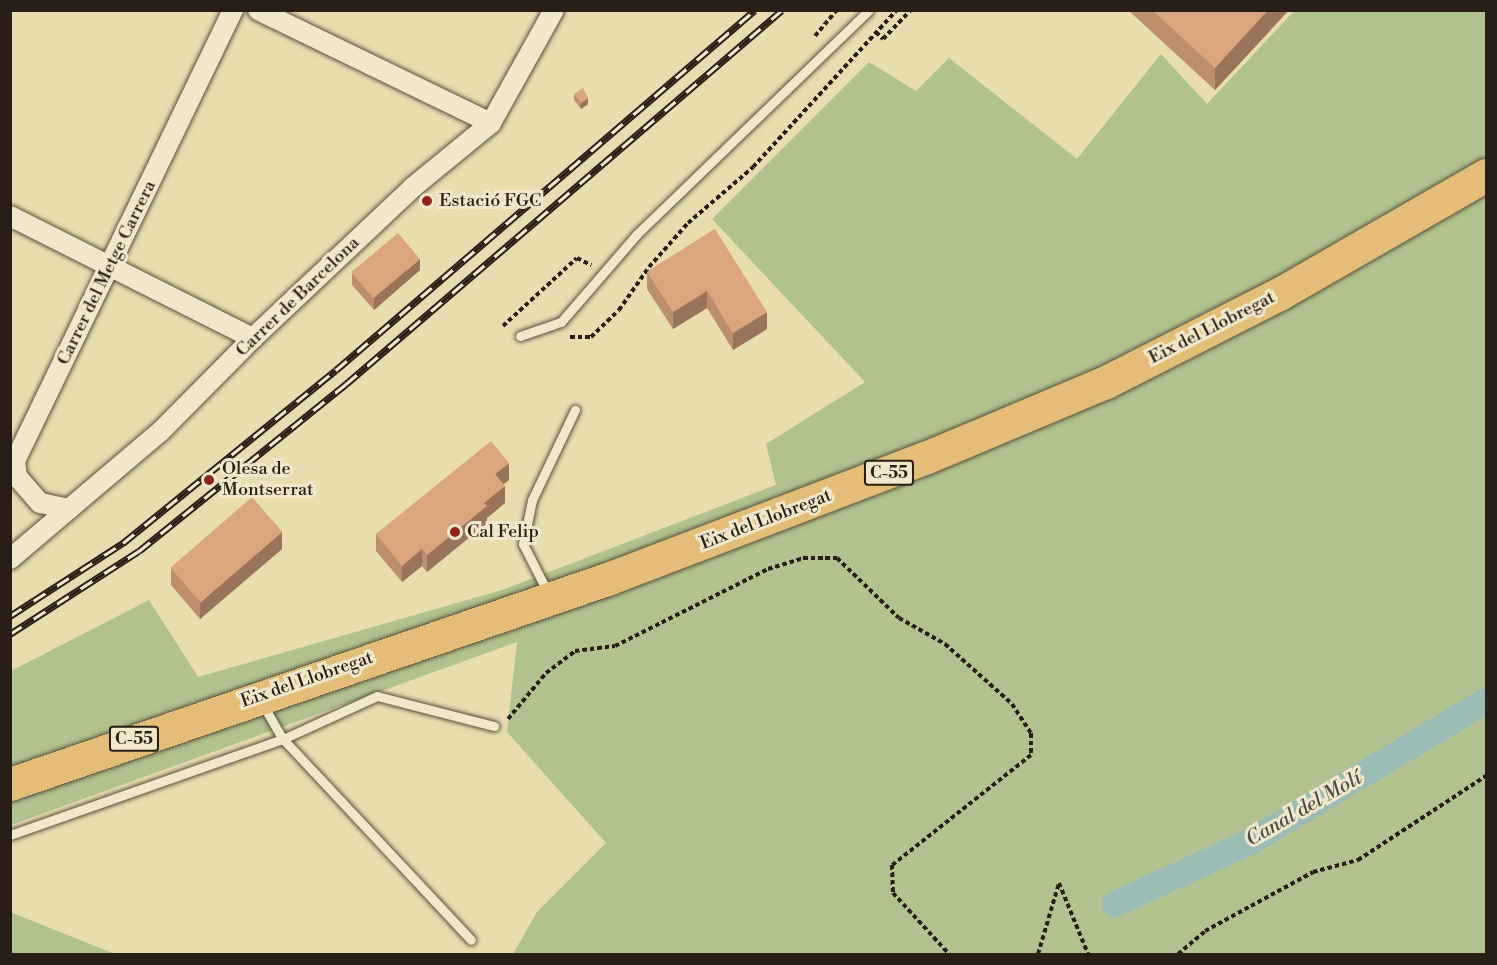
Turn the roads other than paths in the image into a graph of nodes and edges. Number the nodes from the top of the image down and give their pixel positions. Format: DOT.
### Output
graph roads {
  1 [pos="233,10"];
  2 [pos="258,10"];
  3 [pos="554,10"];
  4 [pos="869,10"];
  5 [pos="491,123"];
  6 [pos="1486,175"];
  7 [pos="10,216"];
  8 [pos="112,265"];
  9 [pos="520,336"];
  10 [pos="253,338"];
  11 [pos="574,410"];
  12 [pos="13,460"];
  13 [pos="69,509"];
  14 [pos="10,559"];
  15 [pos="550,598"];
  16 [pos="258,697"];
  17 [pos="494,726"];
  18 [pos="284,739"];
  19 [pos="10,784"];
  20 [pos="10,835"];
  21 [pos="471,940"];
  1 -- 8 [label="street, Carrer del Metge Carrera"];
  2 -- 5 [label="street"];
  3 -- 5 [label="street, Carrer de Barcelona"];
  4 -- 9 [label="lane"];
  5 -- 10 [label="street, Carrer de Barcelona"];
  6 -- 15 [label="highway, Eix del Llobregat / C-55"];
  7 -- 8 [label="street"];
  8 -- 10 [label="street"];
  8 -- 12 [label="street, Carrer del Metge Carrera"];
  10 -- 13 [label="street, Carrer de Barcelona"];
  11 -- 15 [label="lane"];
  12 -- 13 [label="street, Carrer del Metge Carrera"];
  13 -- 14 [label="street, Carrer de Barcelona"];
  15 -- 16 [label="highway, Eix del Llobregat / C-55"];
  16 -- 18 [label="lane"];
  16 -- 19 [label="highway, Eix del Llobregat / C-55"];
  17 -- 18 [label="lane"];
  18 -- 20 [label="lane"];
  18 -- 21 [label="lane"];
}
